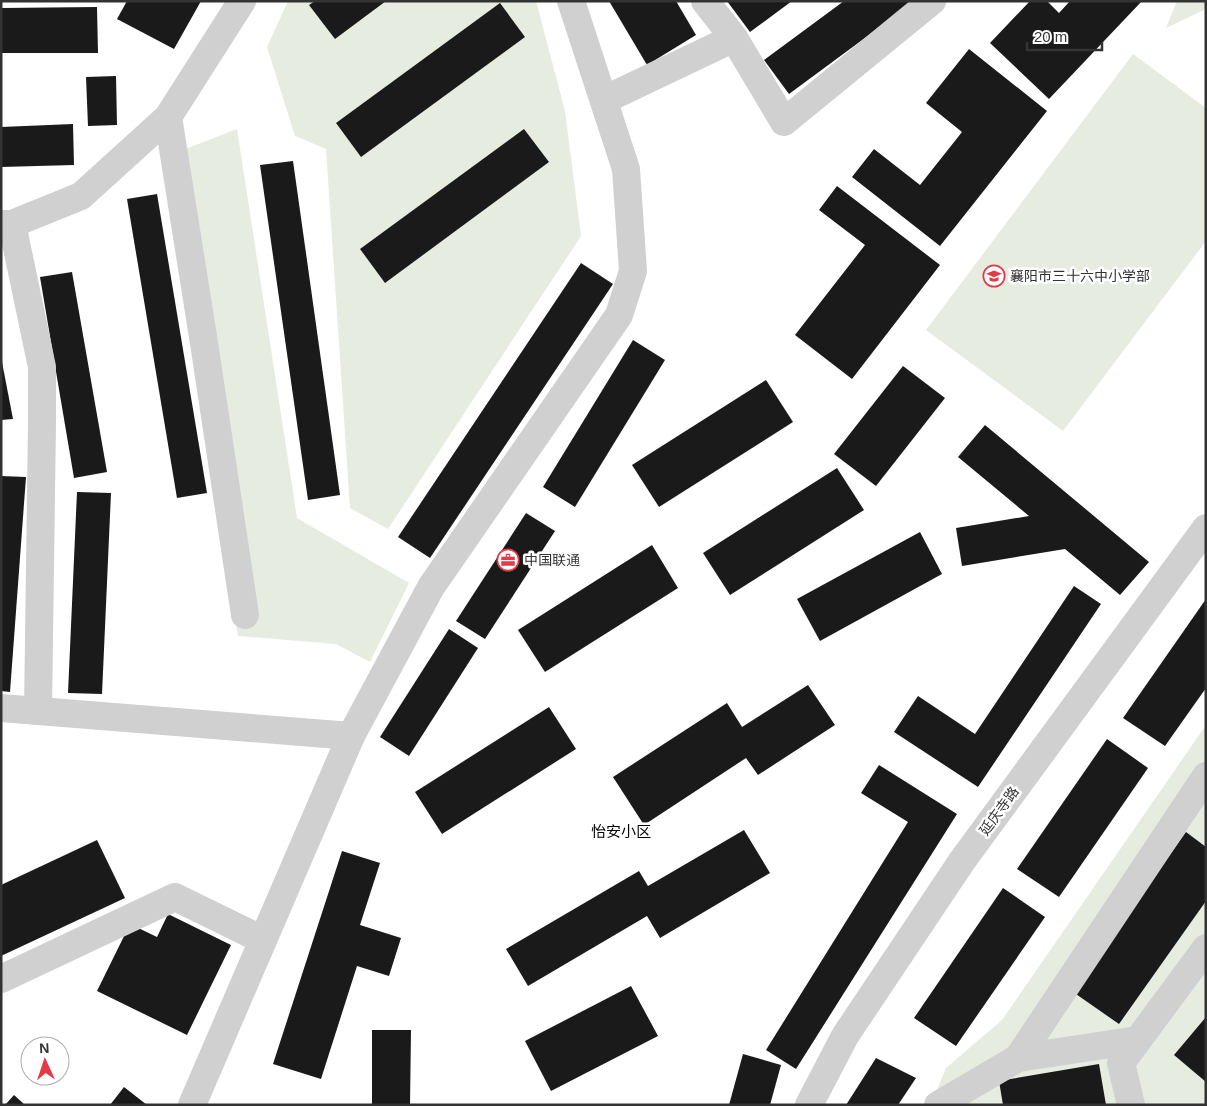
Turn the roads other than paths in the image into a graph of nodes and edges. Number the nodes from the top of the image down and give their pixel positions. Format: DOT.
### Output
graph roads {
  1 [pos="242,1"];
  2 [pos="571,1"];
  3 [pos="705,1"];
  4 [pos="932,1"];
  5 [pos="734,38"];
  6 [pos="604,100"];
  7 [pos="168,117"];
  8 [pos="6,224"];
  9 [pos="1206,528"];
  10 [pos="245,615"];
  11 [pos="1,708"];
  12 [pos="38,711"];
  13 [pos="351,736"];
  14 [pos="1206,776"];
  15 [pos="263,940"];
  16 [pos="1206,948"];
  17 [pos="1,979"];
  18 [pos="1138,1040"];
  19 [pos="1018,1058"];
  20 [pos="192,1105"];
  21 [pos="810,1105"];
  22 [pos="938,1105"];
  23 [pos="1131,1105"];
  1 -- 7 [label="street"];
  2 -- 6 [label="street"];
  3 -- 5 [label="street"];
  4 -- 5 [label="street"];
  5 -- 6 [label="street"];
  6 -- 13 [label="street"];
  7 -- 8 [label="street"];
  7 -- 10 [label="street"];
  8 -- 12 [label="street"];
  9 -- 21 [label="street, 延庆寺路"];
  11 -- 12 [label="street"];
  12 -- 13 [label="street"];
  13 -- 15 [label="street"];
  14 -- 19 [label="street"];
  15 -- 17 [label="street"];
  15 -- 20 [label="street"];
  16 -- 18 [label="street"];
  18 -- 19 [label="street"];
  18 -- 23 [label="street"];
  19 -- 22 [label="street"];
}
